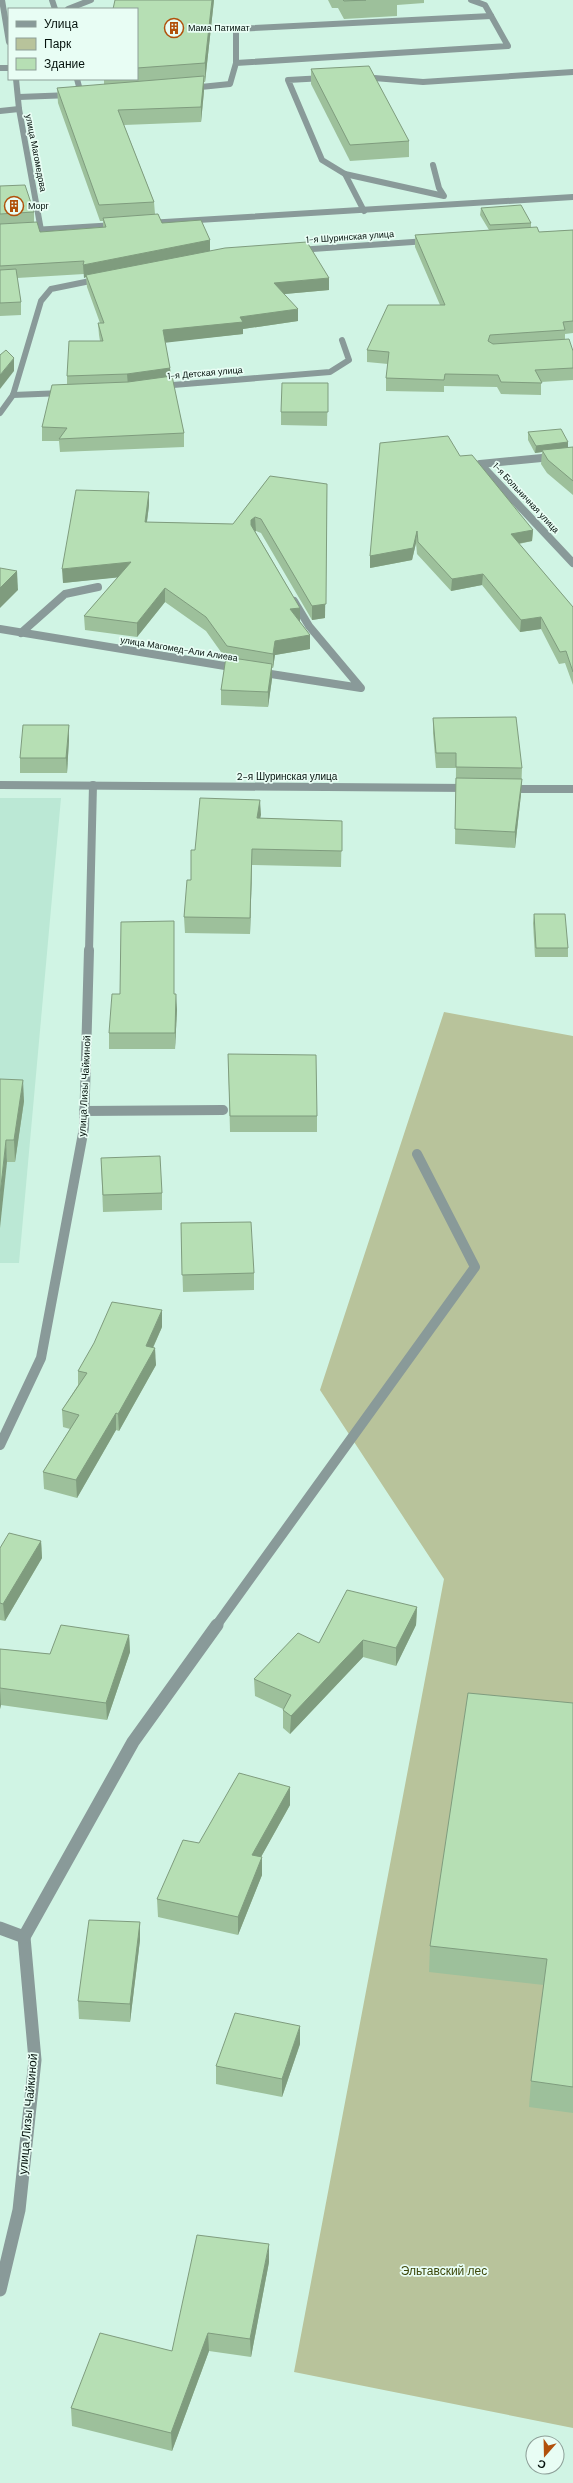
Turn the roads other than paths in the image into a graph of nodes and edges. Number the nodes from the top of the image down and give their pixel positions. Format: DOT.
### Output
graph roads {
  1 [pos="2,0"];
  2 [pos="91,0"];
  3 [pos="471,0"];
  4 [pos="71,8"];
  5 [pos="491,16"];
  6 [pos="8,36"];
  7 [pos="236,63"];
  8 [pos="573,72"];
  9 [pos="335,77"];
  10 [pos="358,77"];
  11 [pos="16,80"];
  12 [pos="77,80"];
  13 [pos="183,88"];
  14 [pos="81,94"];
  15 [pos="89,94"];
  16 [pos="19,97"];
  17 [pos="19,109"];
  18 [pos="0,112"];
  19 [pos="433,164"];
  20 [pos="345,174"];
  21 [pos="573,197"];
  22 [pos="364,211"];
  23 [pos="128,224"];
  24 [pos="143,224"];
  25 [pos="41,230"];
  26 [pos="0,232"];
  27 [pos="432,241"];
  28 [pos="291,250"];
  29 [pos="104,278"];
  30 [pos="342,340"];
  31 [pos="152,387"];
  32 [pos="68,393"];
  33 [pos="13,395"];
  34 [pos="0,413"];
  35 [pos="573,455"];
  36 [pos="573,563"];
  37 [pos="98,587"];
  38 [pos="288,592"];
  39 [pos="0,629"];
  40 [pos="21,633"];
  41 [pos="0,785"];
  42 [pos="93,785"];
  43 [pos="477,788"];
  44 [pos="501,789"];
  45 [pos="573,789"];
  46 [pos="223,1110"];
  47 [pos="84,1111"];
  48 [pos="417,1154"];
  49 [pos="0,1445"];
  50 [pos="0,1928"];
  51 [pos="24,1937"];
  52 [pos="0,2290"];
  1 -- 6 [label="street"];
  2 -- 4 [label="street"];
  3 -- 5 [label="street"];
  5 -- 7 [label="street"];
  5 -- 7 [label="street"];
  7 -- 13 [label="street"];
  8 -- 10 [label="street"];
  9 -- 20 [label="street"];
  11 -- 16 [label="street, улица Магомедова"];
  12 -- 14 [label="street"];
  14 -- 15 [label="street"];
  14 -- 16 [label="street"];
  16 -- 17 [label="street, улица Магомедова"];
  17 -- 18 [label="street"];
  17 -- 25 [label="street, улица Магомедова"];
  19 -- 20 [label="street"];
  20 -- 22 [label="street"];
  21 -- 22 [label="street"];
  22 -- 24 [label="street"];
  23 -- 25 [label="street"];
  25 -- 26 [label="street"];
  27 -- 28 [label="street, 1-я Шуринская улица"];
  29 -- 33 [label="street"];
  30 -- 31 [label="street, 1-я Детская улица"];
  32 -- 33 [label="street"];
  33 -- 34 [label="street"];
  35 -- 36 [label="street, 1-я Больничная улица"];
  37 -- 40 [label="street"];
  38 -- 40 [label="street, улица Магомед-Али Алиева"];
  39 -- 40 [label="street, улица Магомед-Али Алиева"];
  41 -- 42 [label="street, 2-я Шуринская улица"];
  42 -- 43 [label="street, 2-я Шуринская улица"];
  42 -- 47 [label="street, улица Лизы Чайкиной"];
  44 -- 45 [label="street"];
  46 -- 47 [label="street"];
  47 -- 49 [label="street, улица Лизы Чайкиной"];
  48 -- 51 [label="street"];
  50 -- 51 [label="street"];
  51 -- 52 [label="street, улица Лизы Чайкиной"];
}
